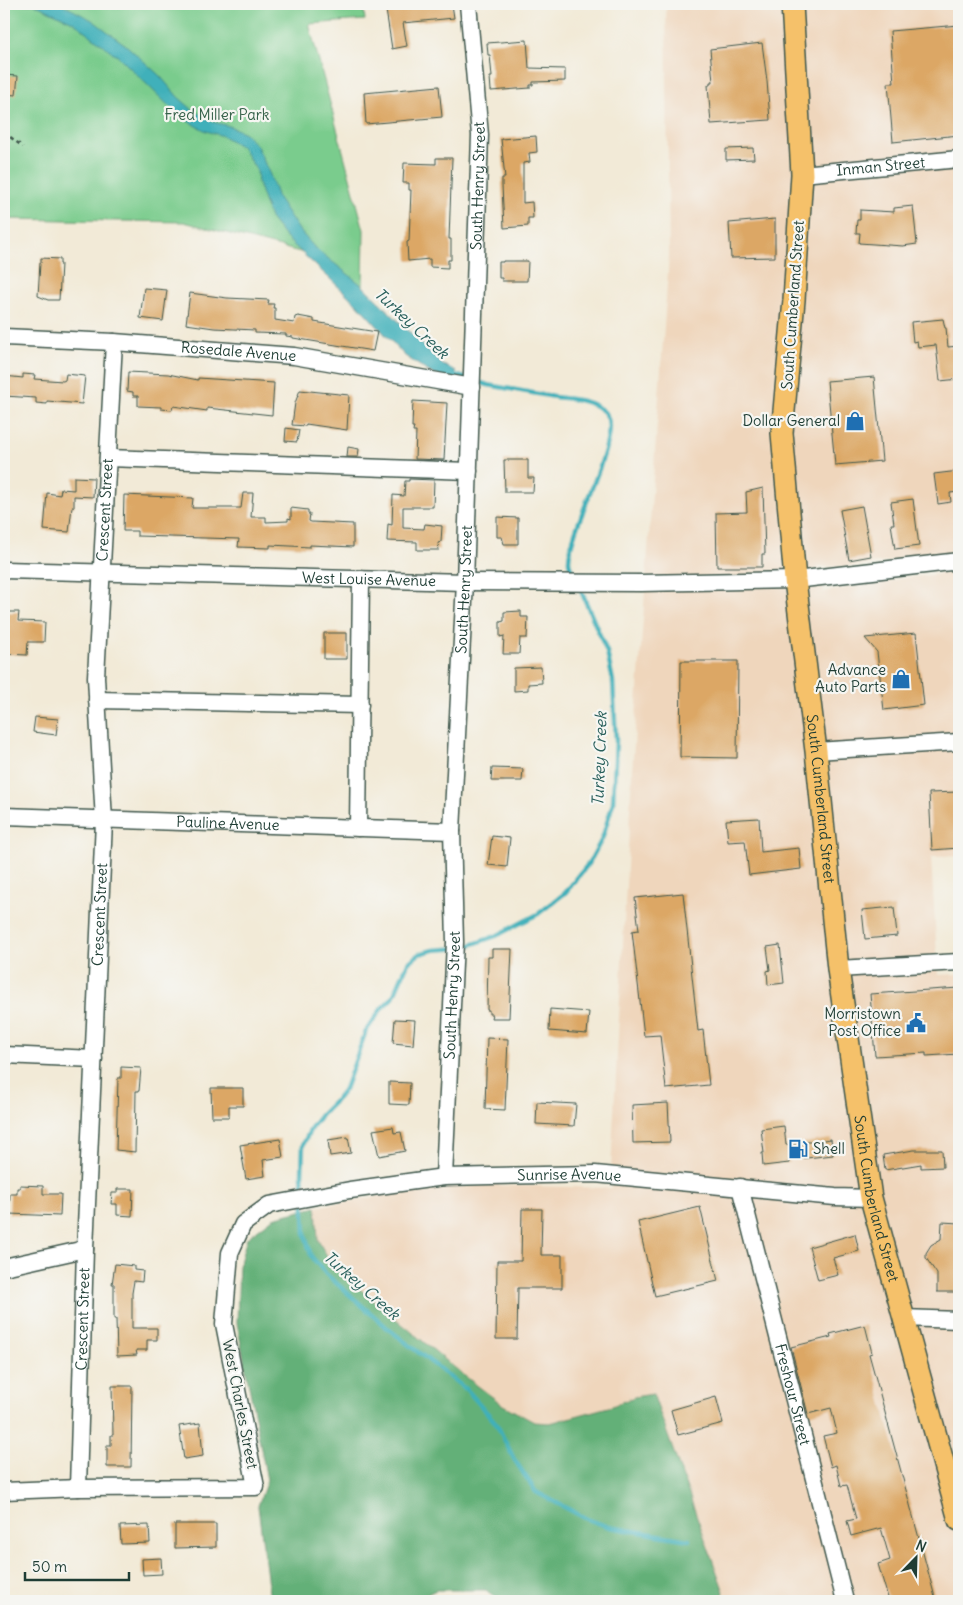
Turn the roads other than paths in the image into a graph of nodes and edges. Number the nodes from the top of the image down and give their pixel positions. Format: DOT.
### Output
graph roads {
  1 [pos="468,4"];
  2 [pos="792,4"];
  3 [pos="959,159"];
  4 [pos="802,174"];
  5 [pos="4,337"];
  6 [pos="114,342"];
  7 [pos="472,387"];
  8 [pos="108,458"];
  9 [pos="469,470"];
  10 [pos="959,561"];
  11 [pos="4,570"];
  12 [pos="102,572"];
  13 [pos="361,579"];
  14 [pos="795,580"];
  15 [pos="465,582"];
  16 [pos="98,700"];
  17 [pos="360,705"];
  18 [pos="959,742"];
  19 [pos="816,751"];
  20 [pos="4,816"];
  21 [pos="104,820"];
  22 [pos="358,828"];
  23 [pos="452,832"];
  24 [pos="959,962"];
  25 [pos="838,968"];
  26 [pos="4,1055"];
  27 [pos="94,1059"];
  28 [pos="444,1177"];
  29 [pos="740,1187"];
  30 [pos="871,1198"];
  31 [pos="269,1206"];
  32 [pos="85,1249"];
  33 [pos="4,1267"];
  34 [pos="903,1318"];
  35 [pos="959,1320"];
  36 [pos="78,1488"];
  37 [pos="4,1491"];
  38 [pos="959,1520"];
  39 [pos="845,1601"];
  1 -- 7 [label="street, South Henry Street"];
  2 -- 4 [label="main road, South Cumberland Street"];
  3 -- 4 [label="street, Inman Street"];
  4 -- 14 [label="main road, South Cumberland Street"];
  5 -- 6 [label="street, Rosedale Avenue"];
  6 -- 7 [label="street, Rosedale Avenue"];
  6 -- 8 [label="street, Crescent Street"];
  7 -- 9 [label="street, South Henry Street"];
  8 -- 9 [label="street"];
  8 -- 12 [label="street, Crescent Street"];
  9 -- 15 [label="street, South Henry Street"];
  10 -- 14 [label="street, West Louise Avenue"];
  11 -- 12 [label="street, West Louise Avenue"];
  12 -- 13 [label="street, West Louise Avenue"];
  12 -- 16 [label="street, Crescent Street"];
  13 -- 15 [label="street, West Louise Avenue"];
  13 -- 17 [label="street"];
  14 -- 15 [label="street, West Louise Avenue"];
  14 -- 19 [label="main road, South Cumberland Street"];
  15 -- 23 [label="street, South Henry Street"];
  16 -- 17 [label="street"];
  16 -- 21 [label="street, Crescent Street"];
  17 -- 22 [label="street"];
  18 -- 19 [label="street"];
  19 -- 25 [label="main road, South Cumberland Street"];
  20 -- 21 [label="street, Pauline Avenue"];
  21 -- 22 [label="street, Pauline Avenue"];
  21 -- 27 [label="street, Crescent Street"];
  22 -- 23 [label="street, Pauline Avenue"];
  23 -- 28 [label="street, South Henry Street"];
  24 -- 25 [label="street"];
  25 -- 30 [label="main road, South Cumberland Street"];
  26 -- 27 [label="street"];
  27 -- 32 [label="street, Crescent Street"];
  28 -- 29 [label="street, Sunrise Avenue"];
  28 -- 31 [label="street, Sunrise Avenue"];
  29 -- 30 [label="street, Sunrise Avenue"];
  29 -- 39 [label="street, Freshour Street"];
  30 -- 34 [label="main road, South Cumberland Street"];
  31 -- 36 [label="street, West Charles Street"];
  32 -- 33 [label="street"];
  32 -- 36 [label="street, Crescent Street"];
  34 -- 35 [label="street"];
  34 -- 38 [label="main road, South Cumberland Street"];
  36 -- 37 [label="street, West Charles Street"];
}
